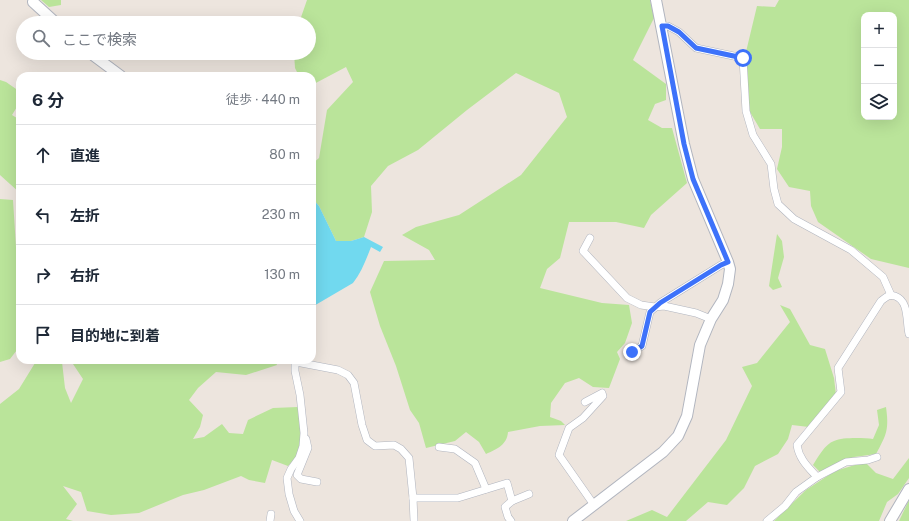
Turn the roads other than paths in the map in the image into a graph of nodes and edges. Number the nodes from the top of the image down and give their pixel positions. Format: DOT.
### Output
graph roads {
  1 [pos="656,0"];
  2 [pos="32,1"];
  3 [pos="48,16"];
  4 [pos="662,26"];
  5 [pos="99,60"];
  6 [pos="116,72"];
  7 [pos="590,238"];
  8 [pos="728,262"];
  9 [pos="891,295"];
  10 [pos="655,307"];
  11 [pos="711,320"];
  12 [pos="909,334"];
  13 [pos="632,352"];
  14 [pos="296,364"];
  15 [pos="310,364"];
  16 [pos="585,402"];
  17 [pos="304,433"];
  18 [pos="439,447"];
  19 [pos="877,457"];
  20 [pos="818,477"];
  21 [pos="317,482"];
  22 [pos="909,488"];
  23 [pos="486,489"];
  24 [pos="529,494"];
  25 [pos="413,498"];
  26 [pos="512,501"];
  27 [pos="594,505"];
  28 [pos="300,521"];
  29 [pos="414,521"];
  30 [pos="511,521"];
  31 [pos="574,521"];
  32 [pos="767,521"];
  33 [pos="890,521"];
  1 -- 4 [label="street"];
  2 -- 3 [label="street"];
  4 -- 8 [label="street"];
  4 -- 9 [label="street"];
  5 -- 6 [label="street"];
  7 -- 10 [label="street"];
  8 -- 10 [label="street"];
  8 -- 11 [label="street"];
  9 -- 12 [label="street"];
  9 -- 20 [label="street"];
  10 -- 11 [label="street"];
  10 -- 13 [label="street"];
  11 -- 27 [label="street"];
  14 -- 17 [label="street"];
  15 -- 25 [label="street"];
  16 -- 27 [label="street"];
  17 -- 21 [label="street"];
  17 -- 28 [label="street"];
  18 -- 23 [label="street"];
  19 -- 20 [label="street"];
  20 -- 32 [label="street"];
  22 -- 33 [label="street"];
  23 -- 25 [label="street"];
  23 -- 26 [label="street"];
  24 -- 26 [label="street"];
  25 -- 29 [label="street"];
  26 -- 30 [label="street"];
  27 -- 31 [label="street"];
}
